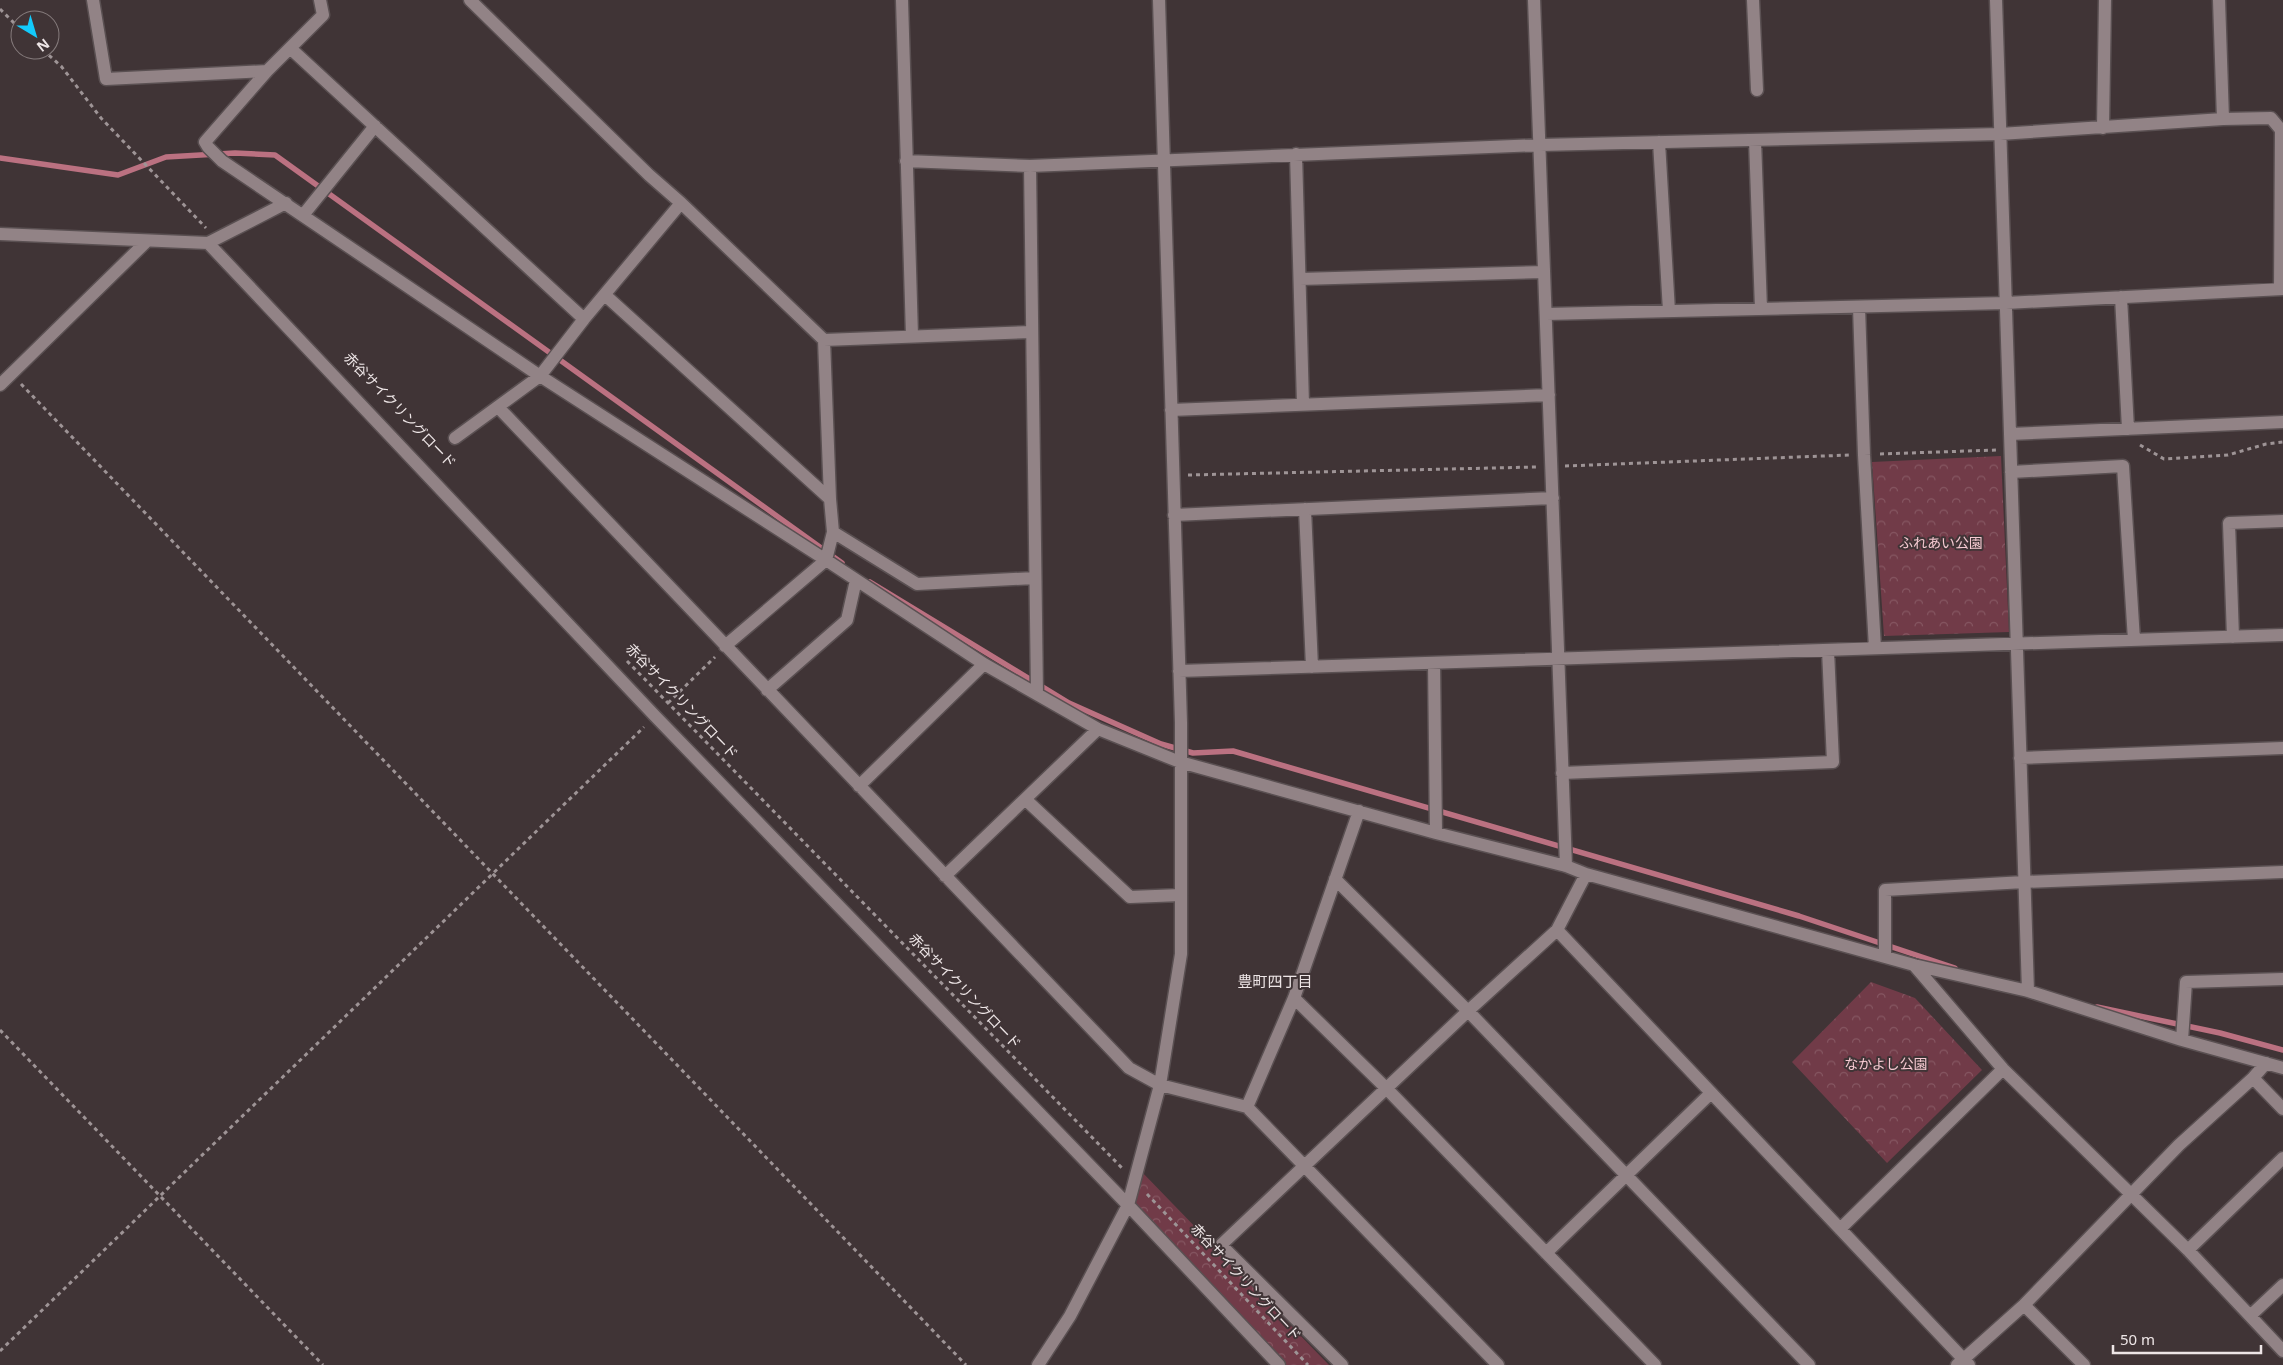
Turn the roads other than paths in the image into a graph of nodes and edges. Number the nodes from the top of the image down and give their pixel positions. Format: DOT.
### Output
graph roads {
  1 [pos="93,0"];
  2 [pos="320,0"];
  3 [pos="470,0"];
  4 [pos="902,0"];
  5 [pos="1159,0"];
  6 [pos="1534,0"];
  7 [pos="1753,0"];
  8 [pos="1996,0"];
  9 [pos="2105,0"];
  10 [pos="2219,0"];
  11 [pos="290,48"];
  12 [pos="267,71"];
  13 [pos="1757,90"];
  14 [pos="2223,119"];
  15 [pos="375,126"];
  16 [pos="2103,128"];
  17 [pos="2000,134"];
  18 [pos="1755,140"];
  19 [pos="1659,142"];
  20 [pos="1540,145"];
  21 [pos="1296,154"];
  22 [pos="1164,159"];
  23 [pos="906,161"];
  24 [pos="1030,166"];
  25 [pos="286,203"];
  26 [pos="681,203"];
  27 [pos="304,214"];
  28 [pos="0,234"];
  29 [pos="213,241"];
  30 [pos="146,242"];
  31 [pos="1544,272"];
  32 [pos="1300,279"];
  33 [pos="2281,289"];
  34 [pos="605,295"];
  35 [pos="2121,297"];
  36 [pos="2006,303"];
  37 [pos="1859,307"];
  38 [pos="1761,309"];
  39 [pos="1669,311"];
  40 [pos="1546,314"];
  41 [pos="584,319"];
  42 [pos="1032,332"];
  43 [pos="912,336"];
  44 [pos="824,340"];
  45 [pos="540,376"];
  46 [pos="0,385"];
  47 [pos="1549,395"];
  48 [pos="1304,404"];
  49 [pos="498,407"];
  50 [pos="1171,410"];
  51 [pos="2283,422"];
  52 [pos="2128,429"];
  53 [pos="2010,434"];
  54 [pos="455,438"];
  55 [pos="2011,472"];
  56 [pos="830,498"];
  57 [pos="1552,498"];
  58 [pos="1305,509"];
  59 [pos="1174,515"];
  60 [pos="2283,521"];
  61 [pos="834,532"];
  62 [pos="826,560"];
  63 [pos="1035,578"];
  64 [pos="856,580"];
  65 [pos="2283,635"];
  66 [pos="2232,637"];
  67 [pos="2134,640"];
  68 [pos="2017,644"];
  69 [pos="725,646"];
  70 [pos="1875,648"];
  71 [pos="1828,650"];
  72 [pos="1559,659"];
  73 [pos="1434,663"];
  74 [pos="984,664"];
  75 [pos="1312,667"];
  76 [pos="1179,671"];
  77 [pos="766,690"];
  78 [pos="1037,694"];
  79 [pos="1098,729"];
  80 [pos="2283,748"];
  81 [pos="2020,758"];
  82 [pos="1180,762"];
  83 [pos="1562,773"];
  84 [pos="859,786"];
  85 [pos="1025,799"];
  86 [pos="1359,811"];
  87 [pos="1436,833"];
  88 [pos="1566,866"];
  89 [pos="2283,872"];
  90 [pos="1586,874"];
  91 [pos="945,876"];
  92 [pos="1335,879"];
  93 [pos="2024,882"];
  94 [pos="1180,895"];
  95 [pos="1557,930"];
  96 [pos="1885,957"];
  97 [pos="1914,965"];
  98 [pos="2283,979"];
  99 [pos="2028,991"];
  100 [pos="1294,998"];
  101 [pos="1468,1011"];
  102 [pos="2182,1040"];
  103 [pos="2266,1063"];
  104 [pos="2283,1068"];
  105 [pos="2003,1069"];
  106 [pos="2253,1078"];
  107 [pos="1160,1085"];
  108 [pos="1386,1088"];
  109 [pos="1712,1093"];
  110 [pos="1247,1107"];
  111 [pos="2283,1109"];
  112 [pos="2283,1158"];
  113 [pos="1303,1166"];
  114 [pos="1625,1174"];
  115 [pos="2132,1196"];
  116 [pos="1128,1205"];
  117 [pos="1840,1229"];
  118 [pos="2188,1250"];
  119 [pos="1546,1253"];
  120 [pos="2283,1284"];
  121 [pos="2024,1305"];
  122 [pos="2250,1316"];
  123 [pos="2283,1350"];
  124 [pos="1963,1363"];
  125 [pos="1038,1365"];
  126 [pos="1279,1365"];
  127 [pos="1342,1365"];
  128 [pos="1498,1365"];
  129 [pos="1655,1365"];
  130 [pos="1809,1365"];
  131 [pos="2084,1365"];
  1 -- 12 [label="street"];
  2 -- 11 [label="street"];
  3 -- 26 [label="street"];
  4 -- 23 [label="street"];
  5 -- 22 [label="street"];
  6 -- 20 [label="street"];
  7 -- 13 [label="street"];
  8 -- 17 [label="street"];
  9 -- 16 [label="street"];
  10 -- 14 [label="street"];
  11 -- 12 [label="street"];
  11 -- 15 [label="street"];
  12 -- 25 [label="street"];
  14 -- 16 [label="street"];
  14 -- 33 [label="street"];
  15 -- 27 [label="street"];
  15 -- 41 [label="street"];
  16 -- 17 [label="street"];
  17 -- 18 [label="street"];
  17 -- 36 [label="street"];
  18 -- 19 [label="street"];
  18 -- 38 [label="street"];
  19 -- 20 [label="street"];
  19 -- 39 [label="street"];
  20 -- 21 [label="street"];
  20 -- 31 [label="street"];
  21 -- 22 [label="street"];
  21 -- 32 [label="street"];
  22 -- 24 [label="street"];
  22 -- 50 [label="street"];
  23 -- 24 [label="street"];
  23 -- 43 [label="street"];
  24 -- 42 [label="street"];
  25 -- 27 [label="street"];
  25 -- 29 [label="street"];
  26 -- 34 [label="street"];
  26 -- 44 [label="street"];
  27 -- 45 [label="street"];
  28 -- 30 [label="street"];
  29 -- 30 [label="street"];
  29 -- 116 [label="street"];
  30 -- 46 [label="street"];
  31 -- 32 [label="street"];
  31 -- 40 [label="street"];
  32 -- 48 [label="street"];
  33 -- 35 [label="street"];
  34 -- 41 [label="street"];
  34 -- 56 [label="street"];
  35 -- 36 [label="street"];
  35 -- 52 [label="street"];
  36 -- 37 [label="street"];
  36 -- 53 [label="street"];
  37 -- 38 [label="street"];
  37 -- 70 [label="street"];
  38 -- 39 [label="street"];
  39 -- 40 [label="street"];
  40 -- 47 [label="street"];
  41 -- 45 [label="street"];
  42 -- 43 [label="street"];
  42 -- 63 [label="street"];
  43 -- 44 [label="street"];
  44 -- 56 [label="street"];
  45 -- 49 [label="street"];
  45 -- 62 [label="street"];
  47 -- 48 [label="street"];
  47 -- 57 [label="street"];
  48 -- 50 [label="street"];
  49 -- 54 [label="street"];
  49 -- 69 [label="street"];
  50 -- 59 [label="street"];
  51 -- 52 [label="street"];
  52 -- 53 [label="street"];
  53 -- 55 [label="street"];
  55 -- 67 [label="street"];
  55 -- 68 [label="street"];
  56 -- 61 [label="street"];
  57 -- 58 [label="street"];
  57 -- 72 [label="street"];
  58 -- 59 [label="street"];
  58 -- 75 [label="street"];
  59 -- 76 [label="street"];
  60 -- 66 [label="street"];
  61 -- 62 [label="street"];
  61 -- 63 [label="street"];
  62 -- 64 [label="street"];
  62 -- 69 [label="street"];
  63 -- 78 [label="street"];
  64 -- 74 [label="street"];
  64 -- 77 [label="street"];
  65 -- 66 [label="street"];
  66 -- 67 [label="street"];
  67 -- 68 [label="street"];
  68 -- 70 [label="street"];
  68 -- 81 [label="street"];
  69 -- 77 [label="street"];
  70 -- 71 [label="street"];
  71 -- 72 [label="street"];
  71 -- 83 [label="street"];
  72 -- 73 [label="street"];
  72 -- 83 [label="street"];
  73 -- 75 [label="street"];
  73 -- 87 [label="street"];
  74 -- 78 [label="street"];
  74 -- 84 [label="street"];
  75 -- 76 [label="street"];
  76 -- 82 [label="street"];
  77 -- 84 [label="street"];
  78 -- 79 [label="street"];
  79 -- 82 [label="street"];
  79 -- 85 [label="street"];
  80 -- 81 [label="street"];
  81 -- 93 [label="street"];
  82 -- 86 [label="street"];
  82 -- 94 [label="street"];
  83 -- 88 [label="street"];
  84 -- 91 [label="street"];
  85 -- 91 [label="street"];
  85 -- 94 [label="street"];
  86 -- 87 [label="street"];
  86 -- 92 [label="street"];
  87 -- 88 [label="street"];
  88 -- 90 [label="street"];
  89 -- 93 [label="street"];
  90 -- 95 [label="street"];
  90 -- 96 [label="street"];
  91 -- 107 [label="street"];
  92 -- 100 [label="street"];
  92 -- 101 [label="street"];
  93 -- 96 [label="street"];
  93 -- 99 [label="street"];
  94 -- 107 [label="street"];
  95 -- 101 [label="street"];
  95 -- 109 [label="street"];
  96 -- 97 [label="street"];
  97 -- 99 [label="street"];
  97 -- 105 [label="street"];
  98 -- 102 [label="street"];
  99 -- 102 [label="street"];
  100 -- 108 [label="street"];
  100 -- 110 [label="street"];
  101 -- 108 [label="street"];
  101 -- 114 [label="street"];
  102 -- 103 [label="street"];
  103 -- 104 [label="street"];
  103 -- 106 [label="street"];
  105 -- 115 [label="street"];
  105 -- 117 [label="street"];
  106 -- 111 [label="street"];
  106 -- 115 [label="street"];
  107 -- 110 [label="street"];
  107 -- 116 [label="street"];
  108 -- 113 [label="street"];
  108 -- 119 [label="street"];
  109 -- 114 [label="street"];
  109 -- 117 [label="street"];
  110 -- 113 [label="street"];
  112 -- 118 [label="street"];
  113 -- 127 [label="street"];
  113 -- 128 [label="street"];
  114 -- 119 [label="street"];
  114 -- 130 [label="street"];
  115 -- 118 [label="street"];
  115 -- 121 [label="street"];
  116 -- 125 [label="street"];
  116 -- 126 [label="street"];
  117 -- 124 [label="street"];
  118 -- 122 [label="street"];
  119 -- 129 [label="street"];
  120 -- 122 [label="street"];
  121 -- 124 [label="street"];
  121 -- 131 [label="street"];
  122 -- 123 [label="street"];
}
